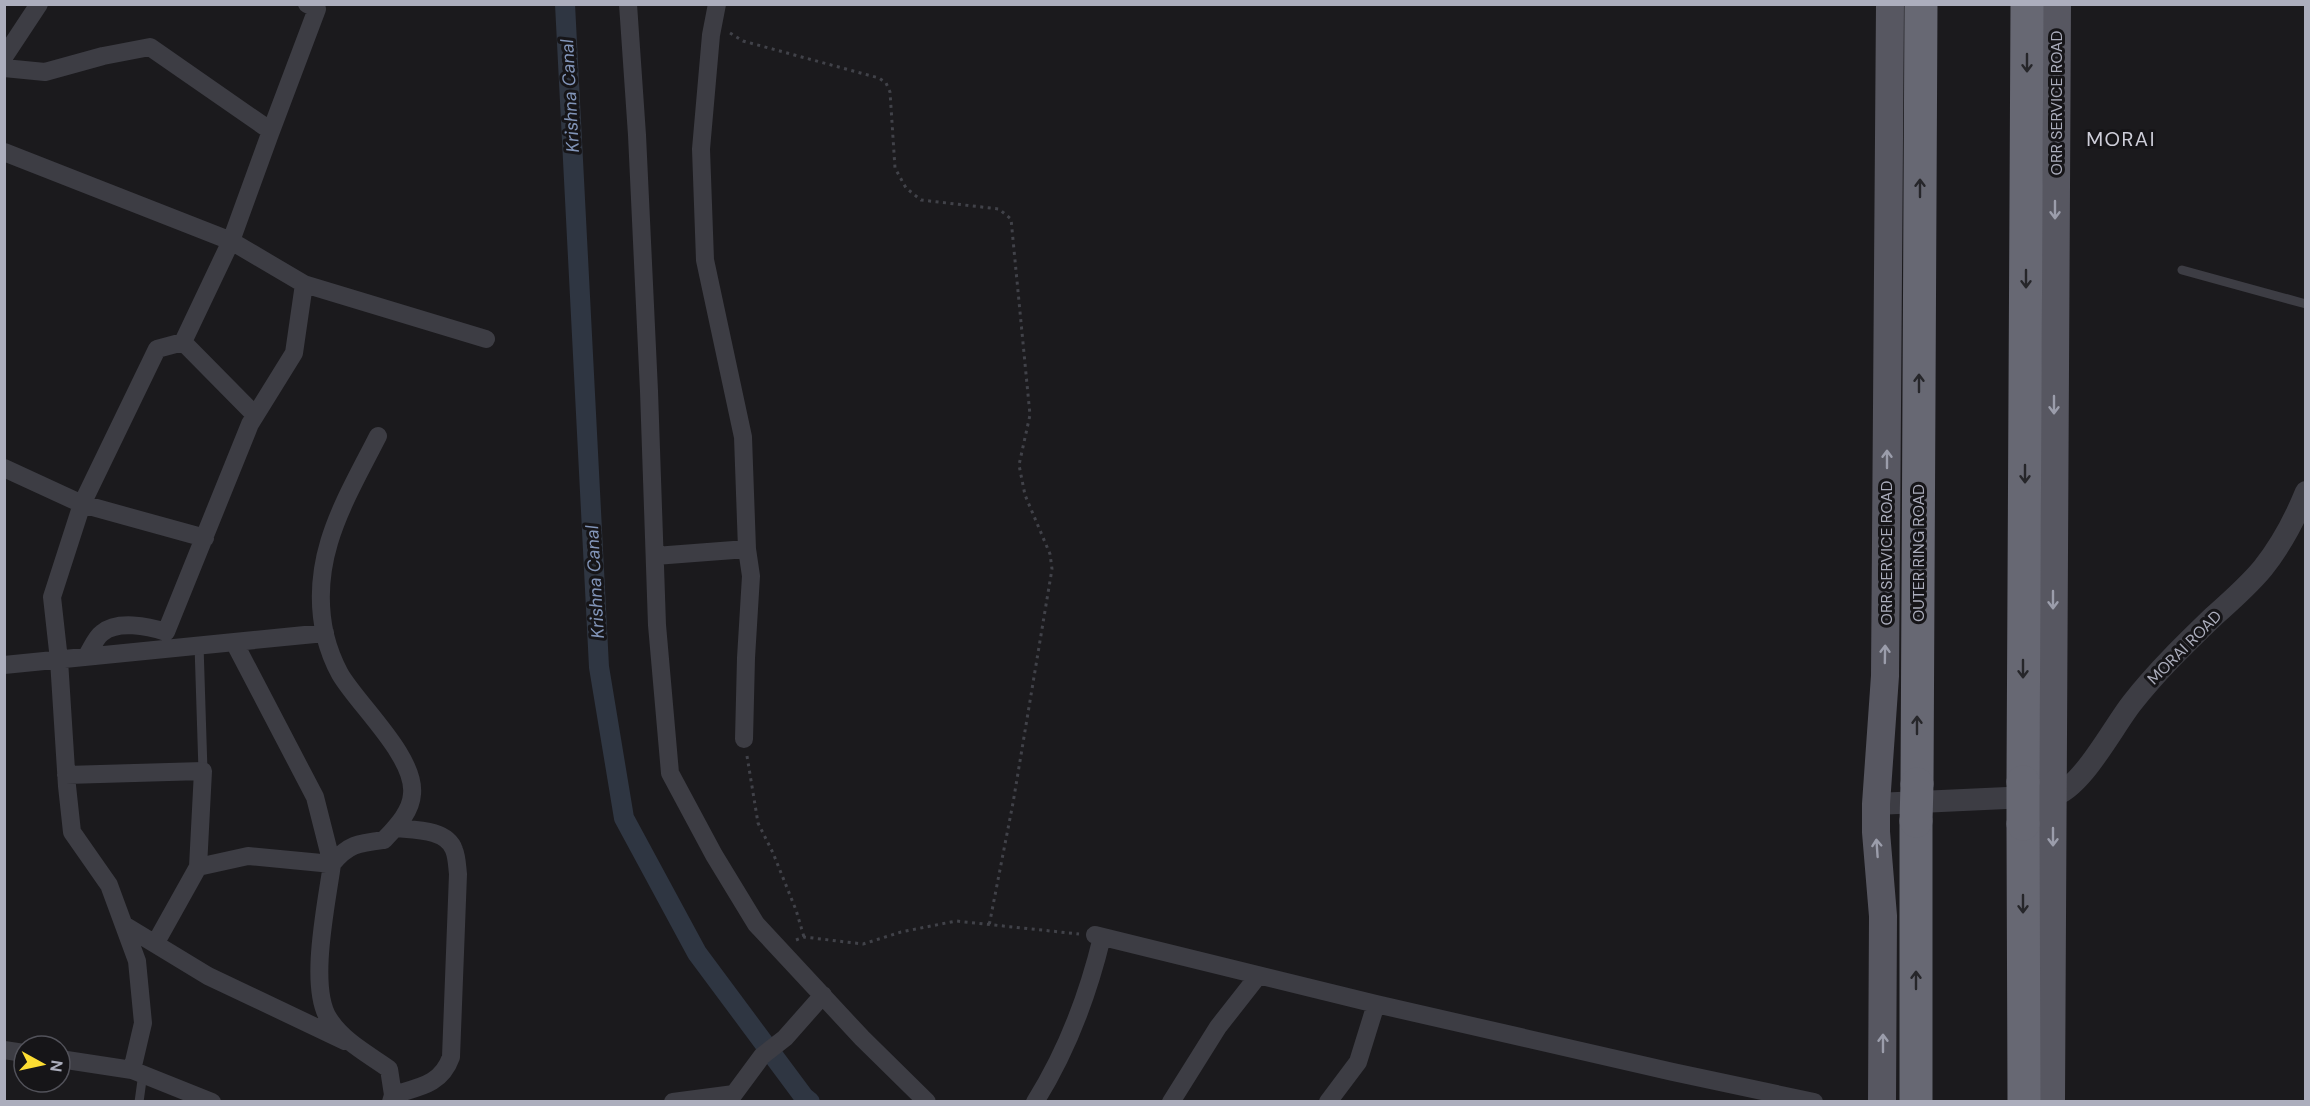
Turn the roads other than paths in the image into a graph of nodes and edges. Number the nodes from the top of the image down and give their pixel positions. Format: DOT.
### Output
graph roads {
  1 [pos="39,4"];
  2 [pos="628,4"];
  3 [pos="717,4"];
  4 [pos="1890,4"];
  5 [pos="1921,4"];
  6 [pos="2027,4"];
  7 [pos="2057,4"];
  8 [pos="314,6"];
  9 [pos="4,57"];
  10 [pos="4,68"];
  11 [pos="271,131"];
  12 [pos="4,152"];
  13 [pos="231,241"];
  14 [pos="2182,270"];
  15 [pos="304,284"];
  16 [pos="2306,304"];
  17 [pos="486,339"];
  18 [pos="183,342"];
  19 [pos="255,415"];
  20 [pos="378,436"];
  21 [pos="4,468"];
  22 [pos="2306,492"];
  23 [pos="82,504"];
  24 [pos="205,538"];
  25 [pos="747,549"];
  26 [pos="655,556"];
  27 [pos="325,633"];
  28 [pos="234,642"];
  29 [pos="200,645"];
  30 [pos="86,657"];
  31 [pos="59,660"];
  32 [pos="4,665"];
  33 [pos="744,739"];
  34 [pos="203,771"];
  35 [pos="66,776"];
  36 [pos="2054,796"];
  37 [pos="1876,804"];
  38 [pos="395,828"];
  39 [pos="332,864"];
  40 [pos="198,867"];
  41 [pos="124,925"];
  42 [pos="155,944"];
  43 [pos="1258,976"];
  44 [pos="823,995"];
  45 [pos="1376,1004"];
  46 [pos="356,1047"];
  47 [pos="72,1061"];
  48 [pos="138,1072"];
  49 [pos="731,1097"];
  50 [pos="392,1098"];
  51 [pos="2047,1100"];
  52 [pos="139,1101"];
  53 [pos="212,1101"];
  54 [pos="673,1101"];
  55 [pos="927,1101"];
  56 [pos="1035,1101"];
  57 [pos="1171,1101"];
  58 [pos="1328,1101"];
  59 [pos="1814,1101"];
  60 [pos="1882,1101"];
  61 [pos="1916,1101"];
  1 -- 9 [label="street"];
  2 -- 26 [label="street"];
  3 -- 25 [label="street"];
  37 -- 4 [label="main road, ORR SERVICE ROAD, one-way"];
  61 -- 5 [label="highway, OUTER RING ROAD, one-way, bridge"];
  6 -- 51 [label="highway, one-way, bridge"];
  7 -- 36 [label="main road, ORR SERVICE ROAD, one-way"];
  8 -- 11 [label="street"];
  10 -- 11 [label="street"];
  11 -- 13 [label="street"];
  12 -- 13 [label="street"];
  13 -- 15 [label="street"];
  13 -- 18 [label="street"];
  14 -- 16 [label="lane"];
  15 -- 17 [label="street"];
  15 -- 19 [label="street"];
  18 -- 19 [label="street"];
  18 -- 23 [label="street"];
  19 -- 24 [label="street"];
  20 -- 27 [label="street"];
  21 -- 23 [label="street"];
  22 -- 36 [label="street, MORAI ROAD"];
  23 -- 24 [label="street"];
  23 -- 31 [label="street"];
  24 -- 30 [label="street"];
  25 -- 26 [label="street"];
  25 -- 33 [label="street"];
  26 -- 44 [label="street"];
  27 -- 28 [label="street"];
  27 -- 38 [label="street"];
  28 -- 29 [label="street"];
  28 -- 39 [label="street"];
  29 -- 30 [label="street"];
  29 -- 34 [label="lane"];
  30 -- 31 [label="street"];
  31 -- 32 [label="street"];
  31 -- 35 [label="street"];
  34 -- 35 [label="street"];
  34 -- 40 [label="street"];
  35 -- 41 [label="street"];
  36 -- 37 [label="street"];
  36 -- 51 [label="main road, ORR SERVICE ROAD, one-way"];
  60 -- 37 [label="main road, ORR SERVICE ROAD, one-way"];
  38 -- 39 [label="street"];
  38 -- 50 [label="street"];
  39 -- 40 [label="street"];
  39 -- 46 [label="street"];
  40 -- 42 [label="street"];
  41 -- 42 [label="street"];
  41 -- 48 [label="street"];
  42 -- 46 [label="street"];
  43 -- 45 [label="street"];
  43 -- 56 [label="street"];
  43 -- 57 [label="street"];
  44 -- 49 [label="street"];
  44 -- 55 [label="street"];
  45 -- 58 [label="street"];
  45 -- 59 [label="street"];
  46 -- 50 [label="street"];
  47 -- 48 [label="street"];
  48 -- 52 [label="lane"];
  48 -- 53 [label="street"];
  49 -- 54 [label="street"];
}
